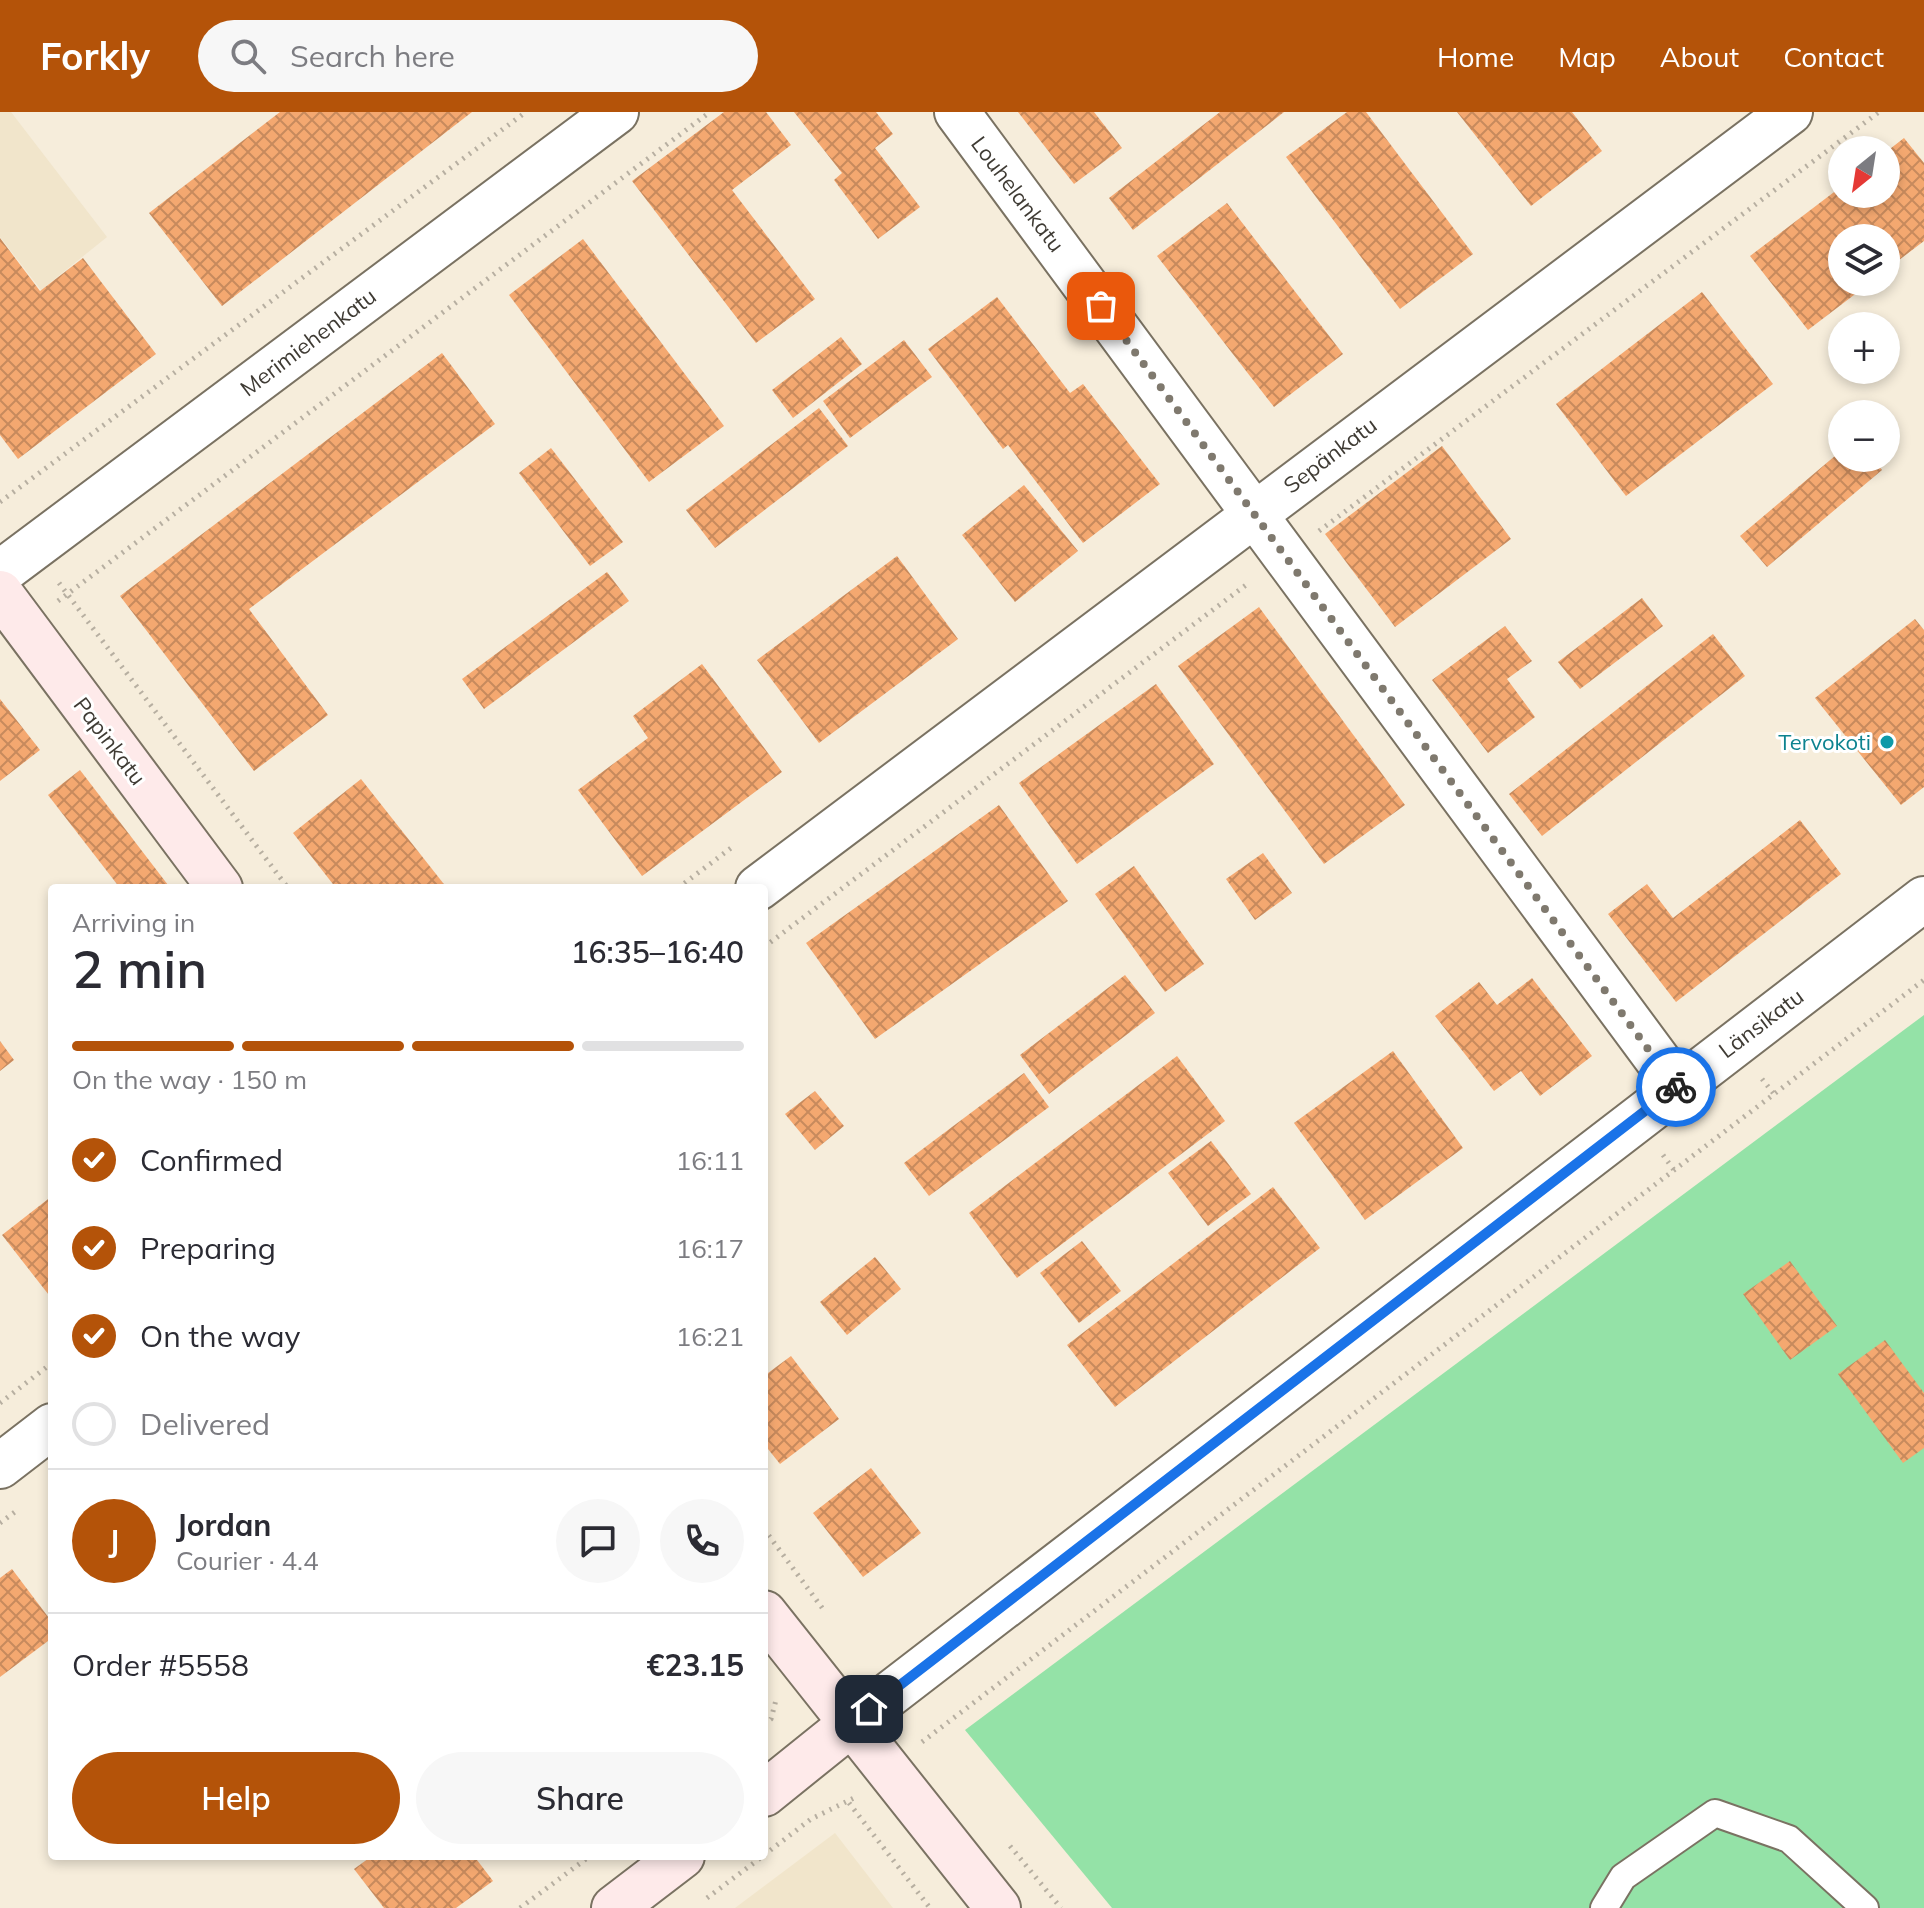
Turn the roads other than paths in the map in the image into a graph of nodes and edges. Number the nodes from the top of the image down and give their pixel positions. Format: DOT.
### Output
graph roads {
  1 [pos="616,112"];
  2 [pos="957,112"];
  3 [pos="1790,112"];
  4 [pos="1254,511"];
  5 [pos="17,560"];
  6 [pos="12,609"];
  7 [pos="217,884"];
  8 [pos="763,884"];
  9 [pos="1924,899"];
  10 [pos="1677,1086"];
  11 [pos="48,1429"];
  12 [pos="0,1466"];
  13 [pos="768,1618"];
  14 [pos="851,1724"];
  15 [pos="768,1791"];
  16 [pos="677,1860"];
  17 [pos="614,1908"];
  18 [pos="998,1908"];
  19 [pos="1604,1908"];
  20 [pos="1865,1908"];
  1 -- 5 [label="street, Merimiehenkatu"];
  2 -- 4 [label="street, Louhelankatu"];
  3 -- 4 [label="street, Sepänkatu"];
  4 -- 8 [label="street, Sepänkatu"];
  4 -- 10 [label="street, Louhelankatu"];
  6 -- 7 [label="street, Papinkatu"];
  9 -- 10 [label="street, Länsikatu"];
  10 -- 14 [label="street, Länsikatu"];
  11 -- 12 [label="street"];
  13 -- 14 [label="street"];
  14 -- 15 [label="street, Länsikatu"];
  14 -- 18 [label="street"];
  16 -- 17 [label="street"];
  19 -- 20 [label="lane"];
}
